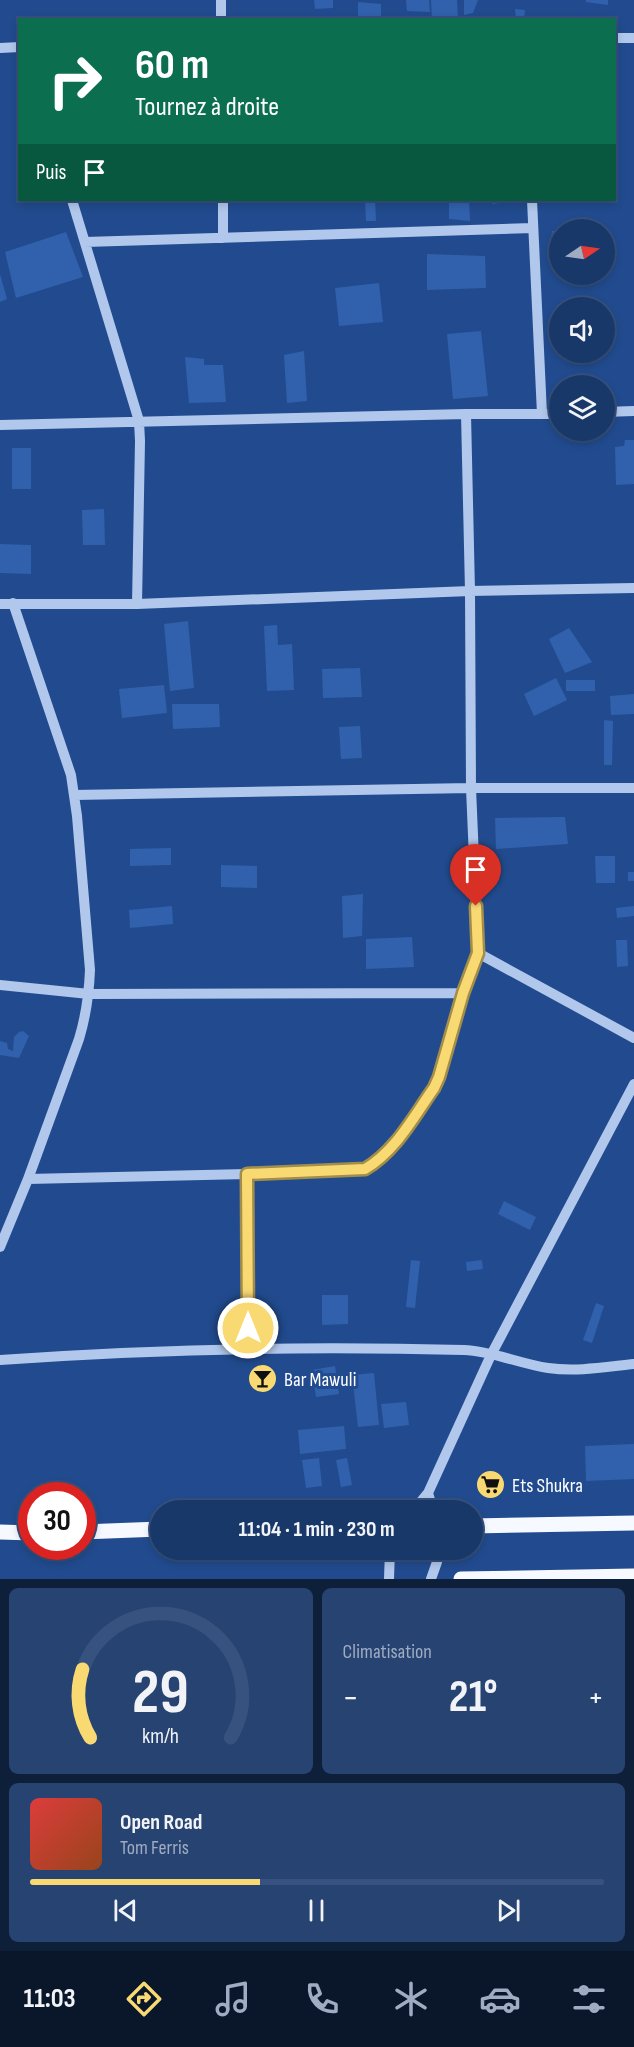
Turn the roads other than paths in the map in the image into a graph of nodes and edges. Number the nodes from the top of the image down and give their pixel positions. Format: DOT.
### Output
graph roads {
  1 [pos="221,0"];
  2 [pos="221,18"];
  3 [pos="616,38"];
  4 [pos="634,38"];
  5 [pos="18,47"];
  6 [pos="0,48"];
  7 [pos="72,201"];
  8 [pos="223,201"];
  9 [pos="532,201"];
  10 [pos="533,228"];
  11 [pos="223,238"];
  12 [pos="85,242"];
  13 [pos="634,411"];
  14 [pos="615,412"];
  15 [pos="466,414"];
  16 [pos="542,414"];
  17 [pos="549,414"];
  18 [pos="139,421"];
  19 [pos="0,425"];
  20 [pos="634,588"];
  21 [pos="470,591"];
  22 [pos="13,603"];
  23 [pos="0,604"];
  24 [pos="137,604"];
  25 [pos="471,788"];
  26 [pos="634,788"];
  27 [pos="74,795"];
  28 [pos="478,953"];
  29 [pos="0,985"];
  30 [pos="463,993"];
  31 [pos="89,994"];
  32 [pos="634,1038"];
  33 [pos="634,1084"];
  34 [pos="247,1174"];
  35 [pos="28,1179"];
  36 [pos="0,1247"];
  37 [pos="248,1350"];
  38 [pos="491,1355"];
  39 [pos="0,1360"];
  40 [pos="634,1364"];
  41 [pos="428,1493"];
  42 [pos="422,1500"];
  43 [pos="430,1500"];
  44 [pos="634,1523"];
  45 [pos="483,1526"];
  46 [pos="150,1529"];
  47 [pos="96,1531"];
  48 [pos="0,1532"];
  49 [pos="18,1533"];
  50 [pos="390,1560"];
  51 [pos="437,1560"];
  52 [pos="634,1576"];
  53 [pos="390,1579"];
  54 [pos="431,1579"];
  55 [pos="461,1579"];
  1 -- 2 [label="street"];
  3 -- 4 [label="street"];
  5 -- 6 [label="street"];
  7 -- 12 [label="street"];
  8 -- 11 [label="street"];
  9 -- 10 [label="street"];
  10 -- 11 [label="street"];
  10 -- 16 [label="street"];
  11 -- 12 [label="street"];
  12 -- 18 [label="street"];
  13 -- 14 [label="street"];
  15 -- 16 [label="street"];
  15 -- 18 [label="street"];
  15 -- 21 [label="street"];
  16 -- 17 [label="street"];
  18 -- 19 [label="street"];
  18 -- 24 [label="street"];
  20 -- 21 [label="street"];
  21 -- 24 [label="street"];
  21 -- 25 [label="street"];
  22 -- 23 [label="street"];
  22 -- 24 [label="street"];
  22 -- 27 [label="street"];
  25 -- 26 [label="street"];
  25 -- 27 [label="street"];
  25 -- 28 [label="street"];
  27 -- 31 [label="street"];
  28 -- 30 [label="street"];
  28 -- 32 [label="street"];
  29 -- 31 [label="street"];
  30 -- 31 [label="street"];
  30 -- 34 [label="street"];
  31 -- 35 [label="street"];
  33 -- 38 [label="street"];
  34 -- 35 [label="street"];
  34 -- 37 [label="street"];
  35 -- 36 [label="street"];
  37 -- 38 [label="street"];
  37 -- 39 [label="street"];
  38 -- 40 [label="street"];
  38 -- 41 [label="street"];
  41 -- 42 [label="street"];
  41 -- 43 [label="street"];
  44 -- 45 [label="main road"];
  46 -- 47 [label="main road"];
  48 -- 49 [label="main road"];
  50 -- 53 [label="street"];
  51 -- 54 [label="street"];
  52 -- 55 [label="main road"];
}
